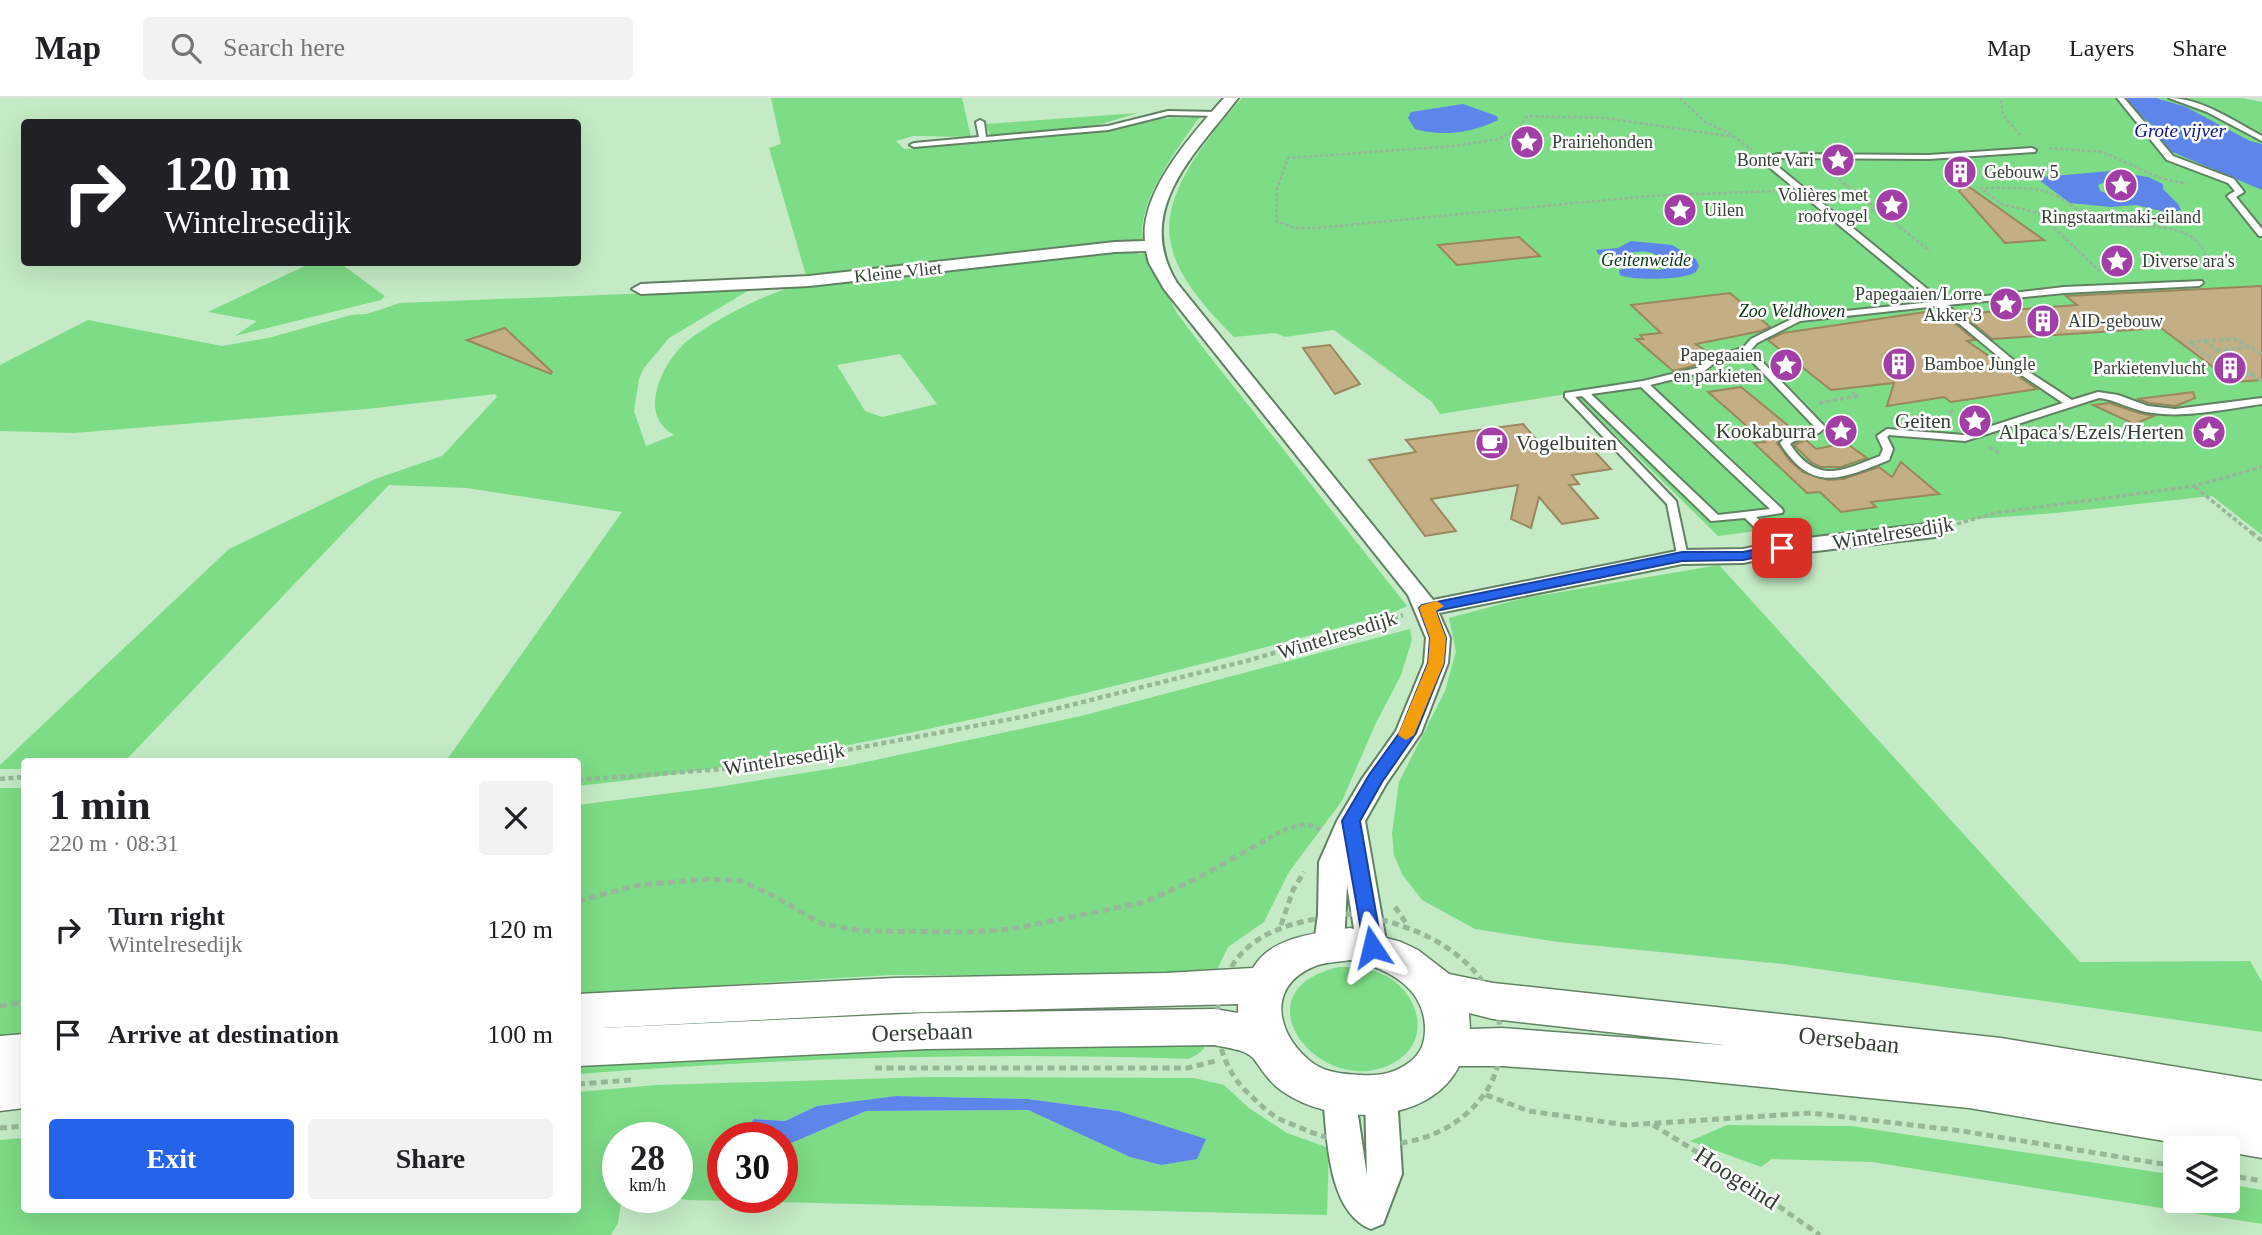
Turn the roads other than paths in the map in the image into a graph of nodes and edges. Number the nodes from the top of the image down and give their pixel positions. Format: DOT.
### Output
graph roads {
  1 [pos="1231,98"];
  2 [pos="2120,98"];
  3 [pos="2172,98"];
  4 [pos="1216,114"];
  5 [pos="980,122"];
  6 [pos="2262,139"];
  7 [pos="984,140"];
  8 [pos="914,145"];
  9 [pos="2035,149"];
  10 [pos="2262,234"];
  11 [pos="1154,246"];
  12 [pos="2199,283"];
  13 [pos="641,289"];
  14 [pos="1936,302"];
  15 [pos="1746,350"];
  16 [pos="1643,384"];
  17 [pos="1583,393"];
  18 [pos="2262,401"];
  19 [pos="2071,404"];
  20 [pos="1748,515"];
  21 [pos="1934,530"];
  22 [pos="1782,548"];
  23 [pos="1682,557"];
  24 [pos="1427,608"];
  25 [pos="1351,821"];
  26 [pos="1329,944"];
  27 [pos="1372,947"];
  28 [pos="1265,984"];
  29 [pos="1435,988"];
  30 [pos="581,1012"];
  31 [pos="1265,1043"];
  32 [pos="581,1048"];
  33 [pos="1446,1048"];
  34 [pos="21,1053"];
  35 [pos="0,1055"];
  36 [pos="21,1090"];
  37 [pos="0,1091"];
  38 [pos="2262,1101"];
  39 [pos="2262,1137"];
  1 -- 4 [label="street"];
  2 -- 10 [label="lane"];
  3 -- 6 [label="lane"];
  4 -- 7 [label="lane"];
  4 -- 11 [label="street"];
  5 -- 7 [label="lane"];
  7 -- 8 [label="lane"];
  9 -- 14 [label="lane"];
  11 -- 13 [label="street, Kleine Vliet"];
  11 -- 24 [label="street"];
  12 -- 14 [label="lane"];
  14 -- 15 [label="lane"];
  14 -- 19 [label="lane"];
  15 -- 16 [label="lane"];
  15 -- 19 [label="lane"];
  16 -- 17 [label="lane"];
  16 -- 20 [label="lane"];
  17 -- 20 [label="lane"];
  17 -- 23 [label="lane"];
  18 -- 19 [label="lane"];
  20 -- 22 [label="lane"];
  21 -- 22 [label="street, Wintelresedijk"];
  22 -- 23 [label="street, Wintelresedijk"];
  23 -- 24 [label="street, Wintelresedijk"];
  24 -- 25 [label="street"];
  25 -- 26 [label="street"];
  25 -- 27 [label="street"];
  26 -- 27 [label="main road"];
  26 -- 28 [label="main road"];
  27 -- 29 [label="main road"];
  28 -- 30 [label="main road, Oersebaan"];
  28 -- 31 [label="main road"];
  29 -- 33 [label="main road"];
  29 -- 38 [label="main road, Oersebaan"];
  31 -- 32 [label="main road, Oersebaan"];
  31 -- 33 [label="main road"];
  33 -- 39 [label="main road, Oersebaan"];
  34 -- 35 [label="main road"];
  36 -- 37 [label="main road"];
}
